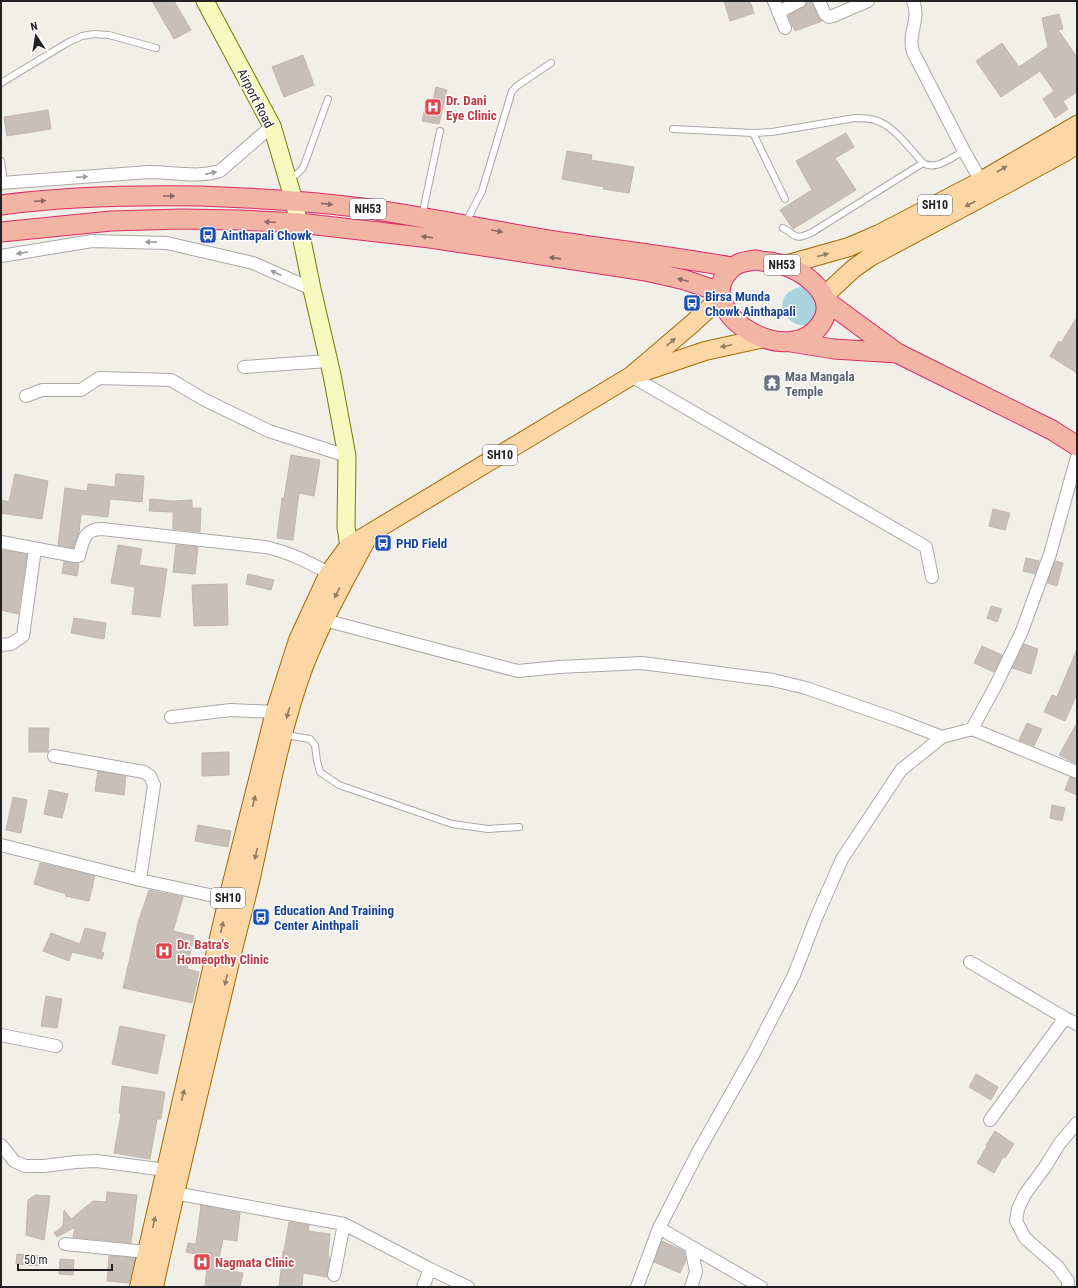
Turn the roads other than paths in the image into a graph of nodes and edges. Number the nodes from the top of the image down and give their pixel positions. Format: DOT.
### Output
graph roads {
  1 [pos="205,1"];
  2 [pos="800,1"];
  3 [pos="819,1"];
  4 [pos="868,1"];
  5 [pos="913,1"];
  6 [pos="776,6"];
  7 [pos="785,28"];
  8 [pos="156,48"];
  9 [pos="552,63"];
  10 [pos="1,84"];
  11 [pos="328,99"];
  12 [pos="1077,125"];
  13 [pos="272,126"];
  14 [pos="673,129"];
  15 [pos="440,131"];
  16 [pos="753,133"];
  17 [pos="1077,144"];
  18 [pos="964,151"];
  19 [pos="1,161"];
  20 [pos="923,163"];
  21 [pos="288,179"];
  22 [pos="981,181"];
  23 [pos="3,183"];
  24 [pos="785,199"];
  25 [pos="294,201"];
  26 [pos="1,205"];
  27 [pos="421,218"];
  28 [pos="299,223"];
  29 [pos="464,225"];
  30 [pos="783,228"];
  31 [pos="1,232"];
  32 [pos="1,256"];
  33 [pos="732,266"];
  34 [pos="785,266"];
  35 [pos="312,289"];
  36 [pos="721,294"];
  37 [pos="825,298"];
  38 [pos="764,338"];
  39 [pos="790,342"];
  40 [pos="897,353"];
  41 [pos="328,361"];
  42 [pos="244,366"];
  43 [pos="631,376"];
  44 [pos="26,396"];
  45 [pos="1077,446"];
  46 [pos="347,456"];
  47 [pos="1077,457"];
  48 [pos="370,534"];
  49 [pos="1,542"];
  50 [pos="349,546"];
  51 [pos="35,549"];
  52 [pos="353,565"];
  53 [pos="329,573"];
  54 [pos="932,577"];
  55 [pos="324,620"];
  56 [pos="1,644"];
  57 [pos="275,712"];
  58 [pos="171,717"];
  59 [pos="972,729"];
  60 [pos="283,735"];
  61 [pos="942,737"];
  62 [pos="54,756"];
  63 [pos="1077,772"];
  64 [pos="519,827"];
  65 [pos="1,845"];
  66 [pos="140,880"];
  67 [pos="236,902"];
  68 [pos="970,962"];
  69 [pos="1065,1018"];
  70 [pos="1077,1024"];
  71 [pos="1,1035"];
  72 [pos="56,1046"];
  73 [pos="990,1120"];
  74 [pos="1077,1123"];
  75 [pos="1,1145"];
  76 [pos="166,1170"];
  77 [pos="174,1193"];
  78 [pos="344,1224"];
  79 [pos="659,1228"];
  80 [pos="65,1244"];
  81 [pos="691,1247"];
  82 [pos="147,1252"];
  83 [pos="430,1269"];
  84 [pos="334,1275"];
  85 [pos="140,1287"];
  86 [pos="154,1287"];
  87 [pos="423,1287"];
  88 [pos="468,1287"];
  89 [pos="637,1287"];
  90 [pos="691,1287"];
  91 [pos="761,1287"];
  92 [pos="1068,1287"];
  1 -- 13 [label="main road, Airport Road"];
  2 -- 6 [label="street"];
  3 -- 4 [label="street"];
  5 -- 18 [label="street"];
  6 -- 7 [label="street"];
  8 -- 10 [label="lane"];
  9 -- 29 [label="lane"];
  11 -- 21 [label="lane"];
  22 -- 12 [label="main road, SH10, one-way"];
  13 -- 21 [label="main road, Airport Road"];
  23 -- 13 [label="street, one-way"];
  14 -- 16 [label="lane"];
  15 -- 27 [label="lane"];
  16 -- 20 [label="lane"];
  16 -- 24 [label="lane"];
  17 -- 37 [label="main road, SH10, one-way"];
  18 -- 20 [label="lane"];
  18 -- 22 [label="street"];
  19 -- 23 [label="lane"];
  20 -- 30 [label="lane"];
  21 -- 25 [label="main road, Airport Road"];
  34 -- 22 [label="main road, SH10, one-way"];
  26 -- 25 [label="highway, NH53, one-way"];
  25 -- 27 [label="highway, NH53, one-way"];
  25 -- 28 [label="main road, Airport Road"];
  27 -- 29 [label="highway, NH53"];
  28 -- 31 [label="highway, NH53, one-way"];
  28 -- 35 [label="main road, Airport Road"];
  36 -- 28 [label="highway, NH53, one-way"];
  29 -- 33 [label="highway, NH53, one-way"];
  35 -- 32 [label="street, one-way"];
  33 -- 34 [label="highway, NH53"];
  33 -- 36 [label="highway"];
  34 -- 37 [label="highway, NH53"];
  35 -- 41 [label="main road, Airport Road"];
  36 -- 38 [label="highway, NH53"];
  43 -- 36 [label="main road, SH10, one-way"];
  37 -- 39 [label="highway, NH53"];
  37 -- 40 [label="highway, NH53"];
  38 -- 39 [label="highway, NH53"];
  38 -- 43 [label="main road, SH10, one-way"];
  39 -- 40 [label="highway, NH53"];
  40 -- 45 [label="highway, NH53"];
  41 -- 42 [label="street"];
  41 -- 46 [label="main road, Airport Road"];
  43 -- 48 [label="main road, SH10"];
  43 -- 54 [label="street"];
  44 -- 46 [label="street"];
  46 -- 50 [label="main road, Airport Road"];
  47 -- 59 [label="street"];
  48 -- 50 [label="main road, SH10"];
  48 -- 52 [label="main road, SH10"];
  49 -- 51 [label="street"];
  50 -- 52 [label="main road, Airport Road"];
  50 -- 53 [label="main road, SH10"];
  51 -- 53 [label="street"];
  51 -- 56 [label="street"];
  52 -- 55 [label="main road, SH10, one-way"];
  53 -- 57 [label="main road, SH10"];
  55 -- 60 [label="main road, SH10, one-way"];
  55 -- 61 [label="street"];
  57 -- 58 [label="street"];
  67 -- 57 [label="main road, SH10, one-way"];
  59 -- 61 [label="street"];
  59 -- 63 [label="street"];
  60 -- 64 [label="lane"];
  60 -- 67 [label="main road, SH10, one-way"];
  61 -- 79 [label="street"];
  62 -- 66 [label="street"];
  65 -- 66 [label="street"];
  66 -- 67 [label="street"];
  76 -- 67 [label="main road, SH10, one-way"];
  67 -- 77 [label="main road, SH10, one-way"];
  68 -- 69 [label="street"];
  69 -- 70 [label="street"];
  69 -- 73 [label="street"];
  71 -- 72 [label="street"];
  74 -- 92 [label="street"];
  75 -- 76 [label="street"];
  82 -- 76 [label="main road, SH10, one-way"];
  77 -- 78 [label="street"];
  77 -- 86 [label="main road, SH10"];
  78 -- 83 [label="street"];
  78 -- 84 [label="street"];
  79 -- 81 [label="street"];
  79 -- 89 [label="street"];
  80 -- 82 [label="street"];
  81 -- 90 [label="street"];
  81 -- 91 [label="street"];
  82 -- 85 [label="main road, SH10"];
  83 -- 87 [label="street"];
  83 -- 88 [label="street"];
}
